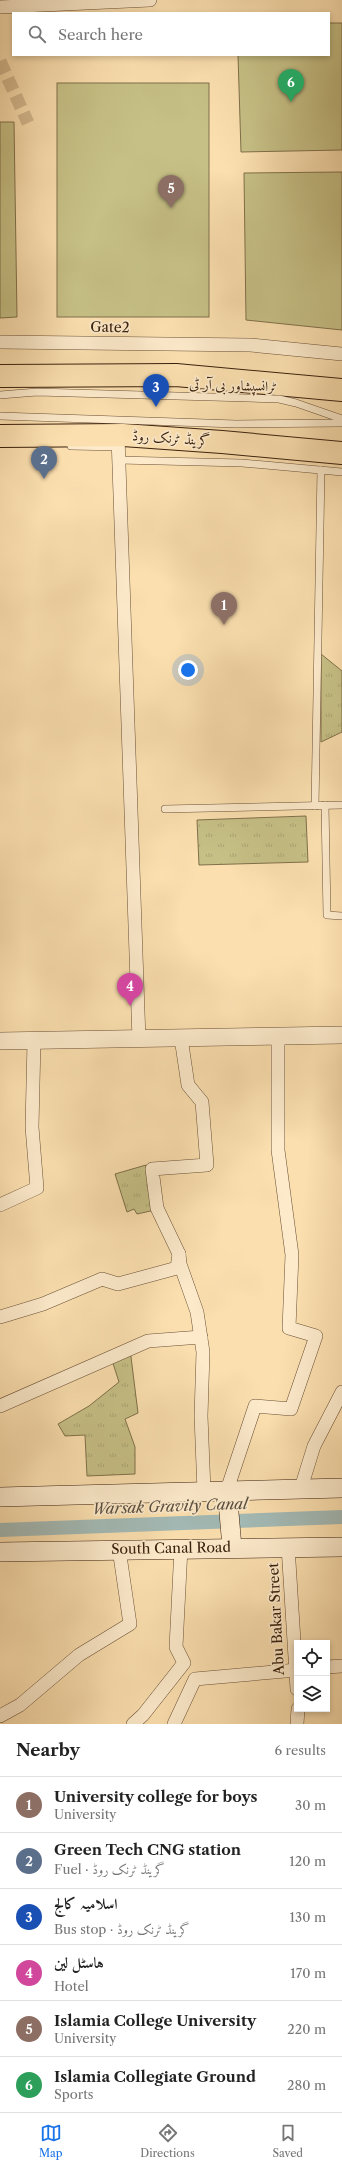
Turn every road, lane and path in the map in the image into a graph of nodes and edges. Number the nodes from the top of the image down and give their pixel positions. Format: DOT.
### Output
graph roads {
  1 [pos="150,0"];
  2 [pos="110,1"];
  3 [pos="0,7"];
  4 [pos="0,342"];
  5 [pos="342,354"];
  6 [pos="0,376"];
  7 [pos="342,390"];
  8 [pos="0,395"];
  9 [pos="0,416"];
  10 [pos="342,419"];
  11 [pos="342,423"];
  12 [pos="0,436"];
  13 [pos="119,442"];
  14 [pos="60,446"];
  15 [pos="342,453"];
  16 [pos="119,460"];
  17 [pos="321,470"];
  18 [pos="342,472"];
  19 [pos="325,805"];
  20 [pos="342,805"];
  21 [pos="315,806"];
  22 [pos="165,809"];
  23 [pos="342,916"];
  24 [pos="342,1035"];
  25 [pos="278,1036"];
  26 [pos="181,1038"];
  27 [pos="139,1040"];
  28 [pos="0,1041"];
  29 [pos="34,1041"];
  30 [pos="0,1205"];
  31 [pos="179,1254"];
  32 [pos="0,1317"];
  33 [pos="201,1337"];
  34 [pos="342,1392"];
  35 [pos="0,1406"];
  36 [pos="301,1488"];
  37 [pos="342,1488"];
  38 [pos="227,1490"];
  39 [pos="204,1491"];
  40 [pos="0,1497"];
  41 [pos="288,1546"];
  42 [pos="232,1547"];
  43 [pos="342,1547"];
  44 [pos="181,1548"];
  45 [pos="119,1549"];
  46 [pos="0,1552"];
  47 [pos="294,1640"];
  48 [pos="342,1666"];
  49 [pos="330,1667"];
  50 [pos="294,1670"];
  51 [pos="298,1712"];
  52 [pos="0,1716"];
  53 [pos="133,1724"];
  54 [pos="174,1724"];
  55 [pos="297,1724"];
  1 -- 2 [label="street"];
  2 -- 3 [label="street"];
  4 -- 5 [label="street, Gate2"];
  6 -- 7 [label="highway"];
  8 -- 10 [label="lane, ٹرانسپشاور بی آر ٹی"];
  9 -- 11 [label="lane"];
  12 -- 13 [label="highway, گرینڈ ٹرنک روڈ"];
  13 -- 14 [label="lane"];
  13 -- 15 [label="highway, گرینڈ ٹرنک روڈ"];
  13 -- 16 [label="street"];
  16 -- 17 [label="lane"];
  16 -- 27 [label="street"];
  17 -- 18 [label="lane"];
  17 -- 21 [label="lane"];
  19 -- 20 [label="lane"];
  19 -- 21 [label="lane"];
  19 -- 23 [label="lane"];
  21 -- 22 [label="lane"];
  24 -- 25 [label="street"];
  25 -- 26 [label="street"];
  25 -- 38 [label="street"];
  26 -- 27 [label="street"];
  26 -- 31 [label="street"];
  27 -- 29 [label="street"];
  28 -- 29 [label="street"];
  29 -- 30 [label="street"];
  31 -- 32 [label="street"];
  31 -- 33 [label="street"];
  33 -- 35 [label="street"];
  33 -- 39 [label="street"];
  34 -- 36 [label="street"];
  36 -- 37 [label="main road"];
  36 -- 38 [label="main road"];
  38 -- 39 [label="main road"];
  38 -- 42 [label="main road"];
  39 -- 40 [label="main road"];
  41 -- 42 [label="main road, South Canal Road"];
  41 -- 43 [label="main road, South Canal Road"];
  41 -- 47 [label="street, Abu Bakar Street"];
  42 -- 44 [label="main road, South Canal Road"];
  44 -- 45 [label="main road, South Canal Road"];
  44 -- 53 [label="street"];
  45 -- 46 [label="main road, South Canal Road"];
  45 -- 52 [label="street"];
  48 -- 49 [label="street"];
  50 -- 54 [label="street"];
  51 -- 55 [label="street"];
}
